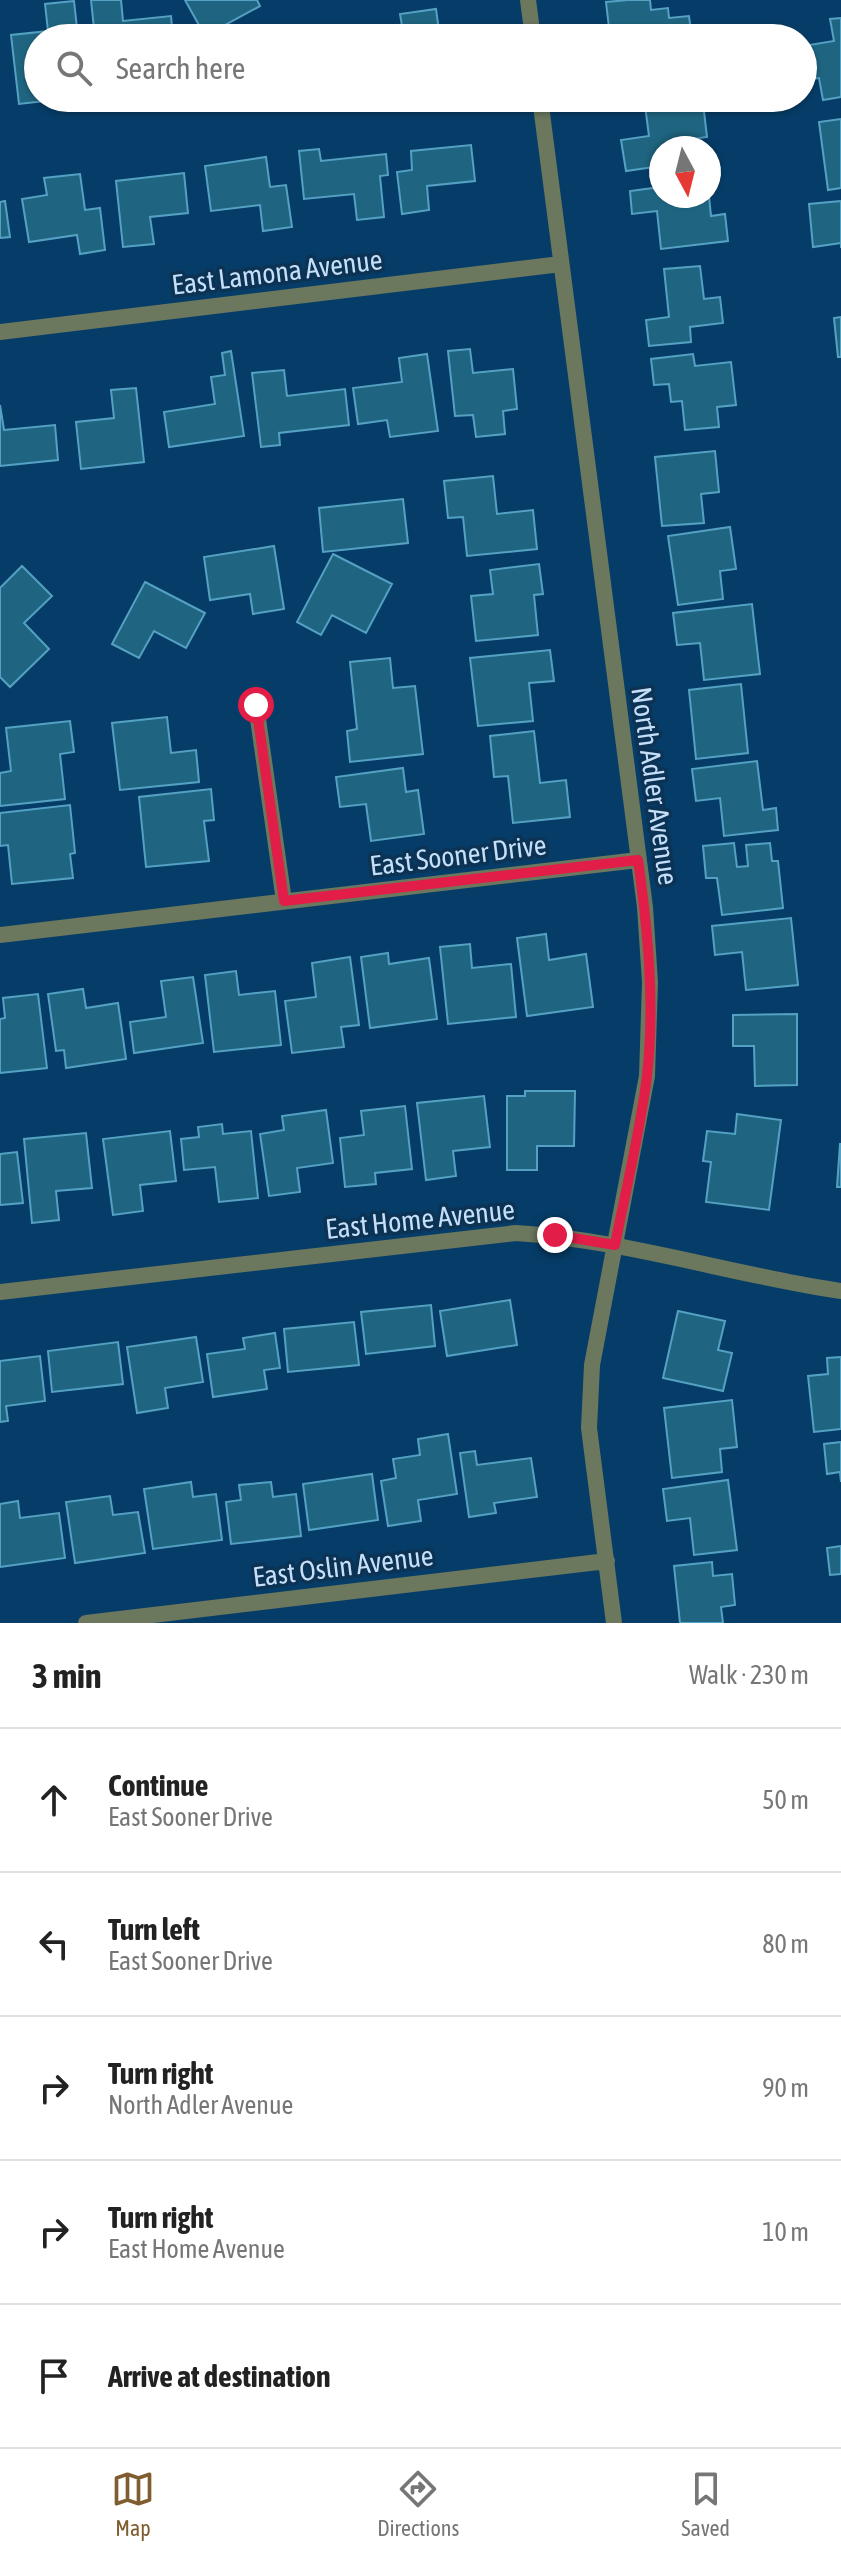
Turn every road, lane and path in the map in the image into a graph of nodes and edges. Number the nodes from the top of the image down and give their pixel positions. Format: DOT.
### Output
graph roads {
  1 [pos="528,0"];
  2 [pos="531,24"];
  3 [pos="542,112"];
  4 [pos="561,264"];
  5 [pos="0,332"];
  6 [pos="256,705"];
  7 [pos="638,860"];
  8 [pos="284,901"];
  9 [pos="0,935"];
  10 [pos="615,1245"];
  11 [pos="841,1291"];
  12 [pos="0,1292"];
  13 [pos="607,1561"];
  14 [pos="86,1623"];
  15 [pos="614,1623"];
  1 -- 2 [label="street"];
  3 -- 4 [label="street, North Adler Avenue"];
  4 -- 5 [label="street, East Lamona Avenue"];
  4 -- 7 [label="street, North Adler Avenue"];
  6 -- 8 [label="street"];
  7 -- 8 [label="street, East Sooner Drive"];
  7 -- 10 [label="street, North Adler Avenue"];
  8 -- 9 [label="street, East Sooner Drive"];
  10 -- 11 [label="street, East Home Avenue"];
  10 -- 12 [label="street, East Home Avenue"];
  10 -- 13 [label="street, North Adler Avenue"];
  13 -- 14 [label="street, East Oslin Avenue"];
  13 -- 15 [label="street, North Adler Avenue"];
}
